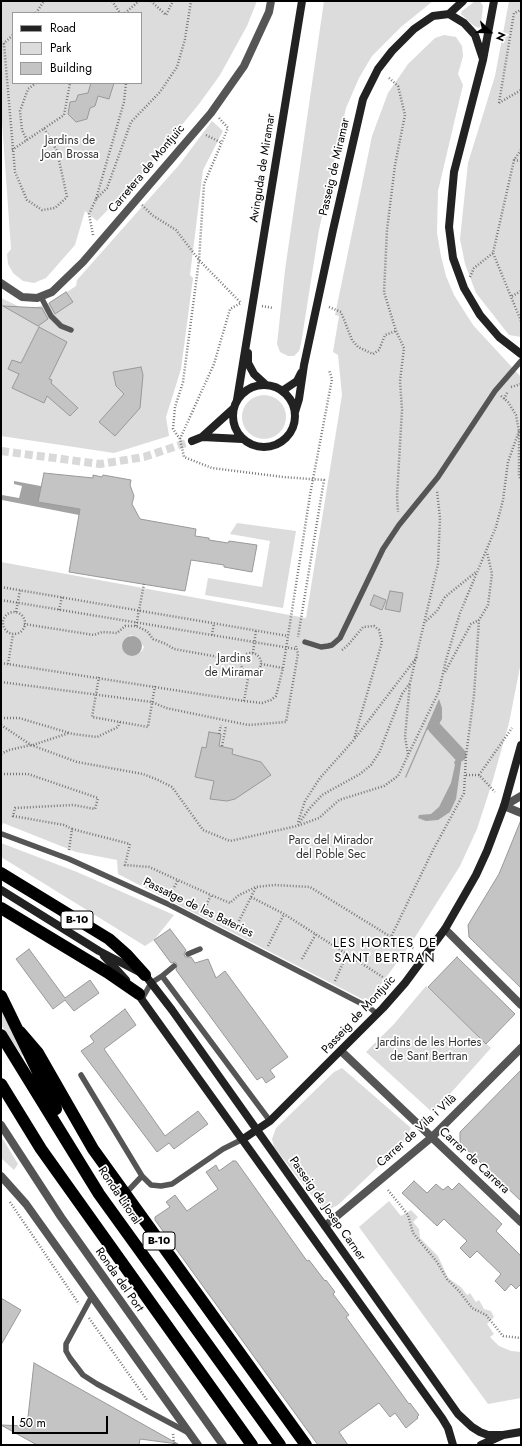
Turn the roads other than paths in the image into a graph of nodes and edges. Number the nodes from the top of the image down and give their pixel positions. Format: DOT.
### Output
graph roads {
  1 [pos="271,1"];
  2 [pos="302,1"];
  3 [pos="463,1"];
  4 [pos="492,2"];
  5 [pos="449,14"];
  6 [pos="491,22"];
  7 [pos="475,35"];
  8 [pos="484,60"];
  9 [pos="1,283"];
  10 [pos="40,297"];
  11 [pos="71,330"];
  12 [pos="248,339"];
  13 [pos="521,354"];
  14 [pos="521,361"];
  15 [pos="304,365"];
  16 [pos="266,385"];
  17 [pos="282,391"];
  18 [pos="236,404"];
  19 [pos="294,412"];
  20 [pos="202,437"];
  21 [pos="242,439"];
  22 [pos="192,441"];
  23 [pos="305,642"];
  24 [pos="521,745"];
  25 [pos="521,796"];
  26 [pos="504,806"];
  27 [pos="521,813"];
  28 [pos="2,834"];
  29 [pos="1,873"];
  30 [pos="1,890"];
  31 [pos="1,908"];
  32 [pos="445,930"];
  33 [pos="200,949"];
  34 [pos="99,951"];
  35 [pos="188,954"];
  36 [pos="174,966"];
  37 [pos="162,976"];
  38 [pos="148,979"];
  39 [pos="1,996"];
  40 [pos="140,997"];
  41 [pos="521,1005"];
  42 [pos="377,1014"];
  43 [pos="20,1032"];
  44 [pos="1,1034"];
  45 [pos="521,1048"];
  46 [pos="341,1051"];
  47 [pos="81,1075"];
  48 [pos="1,1084"];
  49 [pos="270,1121"];
  50 [pos="1,1125"];
  51 [pos="257,1130"];
  52 [pos="432,1137"];
  53 [pos="243,1139"];
  54 [pos="88,1175"];
  55 [pos="1,1176"];
  56 [pos="142,1176"];
  57 [pos="125,1194"];
  58 [pos="521,1222"];
  59 [pos="325,1226"];
  60 [pos="92,1296"];
  61 [pos="521,1432"];
  62 [pos="190,1433"];
  63 [pos="503,1435"];
  64 [pos="198,1445"];
  65 [pos="223,1445"];
  66 [pos="252,1445"];
  67 [pos="280,1445"];
  68 [pos="306,1445"];
  69 [pos="453,1445"];
  70 [pos="481,1445"];
  1 -- 10 [label="street, Carretera de Montjuïc"];
  2 -- 12 [label="street, Avinguda de Miramar"];
  3 -- 5 [label="street"];
  4 -- 6 [label="street"];
  5 -- 7 [label="street"];
  5 -- 15 [label="street, Passeig de Miramar"];
  6 -- 7 [label="street"];
  6 -- 8 [label="street"];
  7 -- 8 [label="street"];
  8 -- 13 [label="street"];
  9 -- 10 [label="street"];
  10 -- 11 [label="lane"];
  12 -- 16 [label="street, Avinguda de Miramar"];
  12 -- 18 [label="street, Avinguda de Miramar"];
  14 -- 23 [label="lane"];
  15 -- 17 [label="street, Passeig de Miramar"];
  15 -- 19 [label="street, Passeig de Miramar"];
  16 -- 17 [label="street"];
  16 -- 18 [label="street"];
  17 -- 19 [label="street"];
  18 -- 20 [label="street"];
  18 -- 21 [label="street"];
  19 -- 21 [label="street"];
  20 -- 21 [label="street"];
  20 -- 22 [label="street"];
  24 -- 26 [label="street, Passeig de Montjuïc"];
  25 -- 26 [label="street"];
  26 -- 27 [label="street"];
  26 -- 32 [label="street, Passeig de Montjuïc"];
  28 -- 42 [label="lane, Passatge de les Bateries"];
  29 -- 38 [label="highway, B-10"];
  30 -- 34 [label="street"];
  31 -- 40 [label="highway, B-10"];
  32 -- 41 [label="street"];
  32 -- 42 [label="street, Passeig de Montjuïc"];
  33 -- 35 [label="lane"];
  34 -- 38 [label="street"];
  34 -- 40 [label="street"];
  36 -- 37 [label="lane"];
  37 -- 38 [label="lane"];
  37 -- 49 [label="lane"];
  38 -- 40 [label="lane"];
  38 -- 51 [label="street, Passeig de Josep Carner"];
  39 -- 43 [label="highway, B-10"];
  40 -- 53 [label="street"];
  42 -- 46 [label="street, Passeig de Montjuïc"];
  43 -- 54 [label="highway, B-10"];
  43 -- 57 [label="highway, B-10"];
  44 -- 54 [label="highway, Ronda Litoral / B-10"];
  45 -- 52 [label="street, Carrer de Vila i Vilà"];
  46 -- 49 [label="street, Passeig de Montjuïc"];
  46 -- 52 [label="street, Carrer de Carrera"];
  47 -- 56 [label="lane"];
  48 -- 66 [label="highway"];
  49 -- 51 [label="street, Passeig de Montjuïc"];
  50 -- 65 [label="street, Ronda del Port"];
  51 -- 53 [label="street, Passeig de Montjuïc"];
  51 -- 59 [label="street, Passeig de Josep Carner"];
  52 -- 58 [label="street, Carrer de Carrera"];
  52 -- 59 [label="street, Carrer de Vila i Vilà"];
  53 -- 56 [label="lane"];
  53 -- 69 [label="street"];
  54 -- 67 [label="highway, Ronda Litoral / B-10"];
  55 -- 60 [label="street"];
  56 -- 57 [label="lane"];
  57 -- 68 [label="highway, B-10"];
  59 -- 63 [label="street, Passeig de Josep Carner"];
  60 -- 62 [label="street"];
  60 -- 62 [label="lane"];
  61 -- 63 [label="street"];
  62 -- 64 [label="street"];
  63 -- 70 [label="street"];
}
